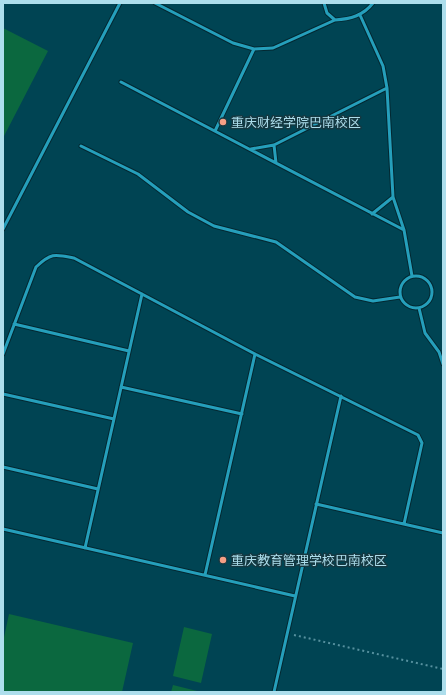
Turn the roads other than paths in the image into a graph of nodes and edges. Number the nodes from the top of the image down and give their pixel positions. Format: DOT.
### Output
graph roads {
  1 [pos="120,3"];
  2 [pos="155,3"];
  3 [pos="324,3"];
  4 [pos="373,3"];
  5 [pos="360,16"];
  6 [pos="335,20"];
  7 [pos="254,49"];
  8 [pos="121,82"];
  9 [pos="387,88"];
  10 [pos="215,131"];
  11 [pos="274,145"];
  12 [pos="81,146"];
  13 [pos="250,149"];
  14 [pos="276,163"];
  15 [pos="393,197"];
  16 [pos="372,214"];
  17 [pos="3,229"];
  18 [pos="404,230"];
  19 [pos="412,276"];
  20 [pos="142,294"];
  21 [pos="400,297"];
  22 [pos="419,308"];
  23 [pos="14,324"];
  24 [pos="129,351"];
  25 [pos="3,354"];
  26 [pos="255,354"];
  27 [pos="443,364"];
  28 [pos="121,387"];
  29 [pos="3,394"];
  30 [pos="341,396"];
  31 [pos="242,414"];
  32 [pos="114,419"];
  33 [pos="3,467"];
  34 [pos="98,489"];
  35 [pos="316,504"];
  36 [pos="404,524"];
  37 [pos="3,529"];
  38 [pos="443,533"];
  39 [pos="85,548"];
  40 [pos="205,576"];
  41 [pos="295,596"];
  42 [pos="274,692"];
  1 -- 17 [label="lane"];
  2 -- 7 [label="lane"];
  3 -- 6 [label="lane"];
  4 -- 5 [label="lane"];
  5 -- 6 [label="lane"];
  5 -- 9 [label="lane"];
  6 -- 7 [label="lane"];
  7 -- 10 [label="lane"];
  8 -- 10 [label="lane"];
  9 -- 11 [label="lane"];
  9 -- 15 [label="lane"];
  10 -- 13 [label="lane"];
  11 -- 13 [label="lane"];
  11 -- 14 [label="lane"];
  12 -- 21 [label="lane"];
  13 -- 14 [label="lane"];
  14 -- 16 [label="lane"];
  15 -- 16 [label="lane"];
  15 -- 18 [label="lane"];
  16 -- 18 [label="lane"];
  18 -- 19 [label="lane"];
  19 -- 21 [label="lane"];
  19 -- 22 [label="lane"];
  20 -- 23 [label="lane"];
  20 -- 24 [label="lane"];
  20 -- 26 [label="lane"];
  21 -- 22 [label="lane"];
  22 -- 27 [label="lane"];
  23 -- 24 [label="lane"];
  23 -- 25 [label="lane"];
  24 -- 28 [label="lane"];
  26 -- 30 [label="lane"];
  26 -- 31 [label="lane"];
  28 -- 31 [label="lane"];
  28 -- 32 [label="lane"];
  29 -- 32 [label="lane"];
  30 -- 35 [label="lane"];
  30 -- 36 [label="lane"];
  31 -- 40 [label="lane"];
  32 -- 34 [label="lane"];
  33 -- 34 [label="lane"];
  34 -- 39 [label="lane"];
  35 -- 36 [label="lane"];
  35 -- 41 [label="lane"];
  36 -- 38 [label="lane"];
  37 -- 39 [label="lane"];
  39 -- 40 [label="lane"];
  40 -- 41 [label="lane"];
  41 -- 42 [label="lane"];
}
